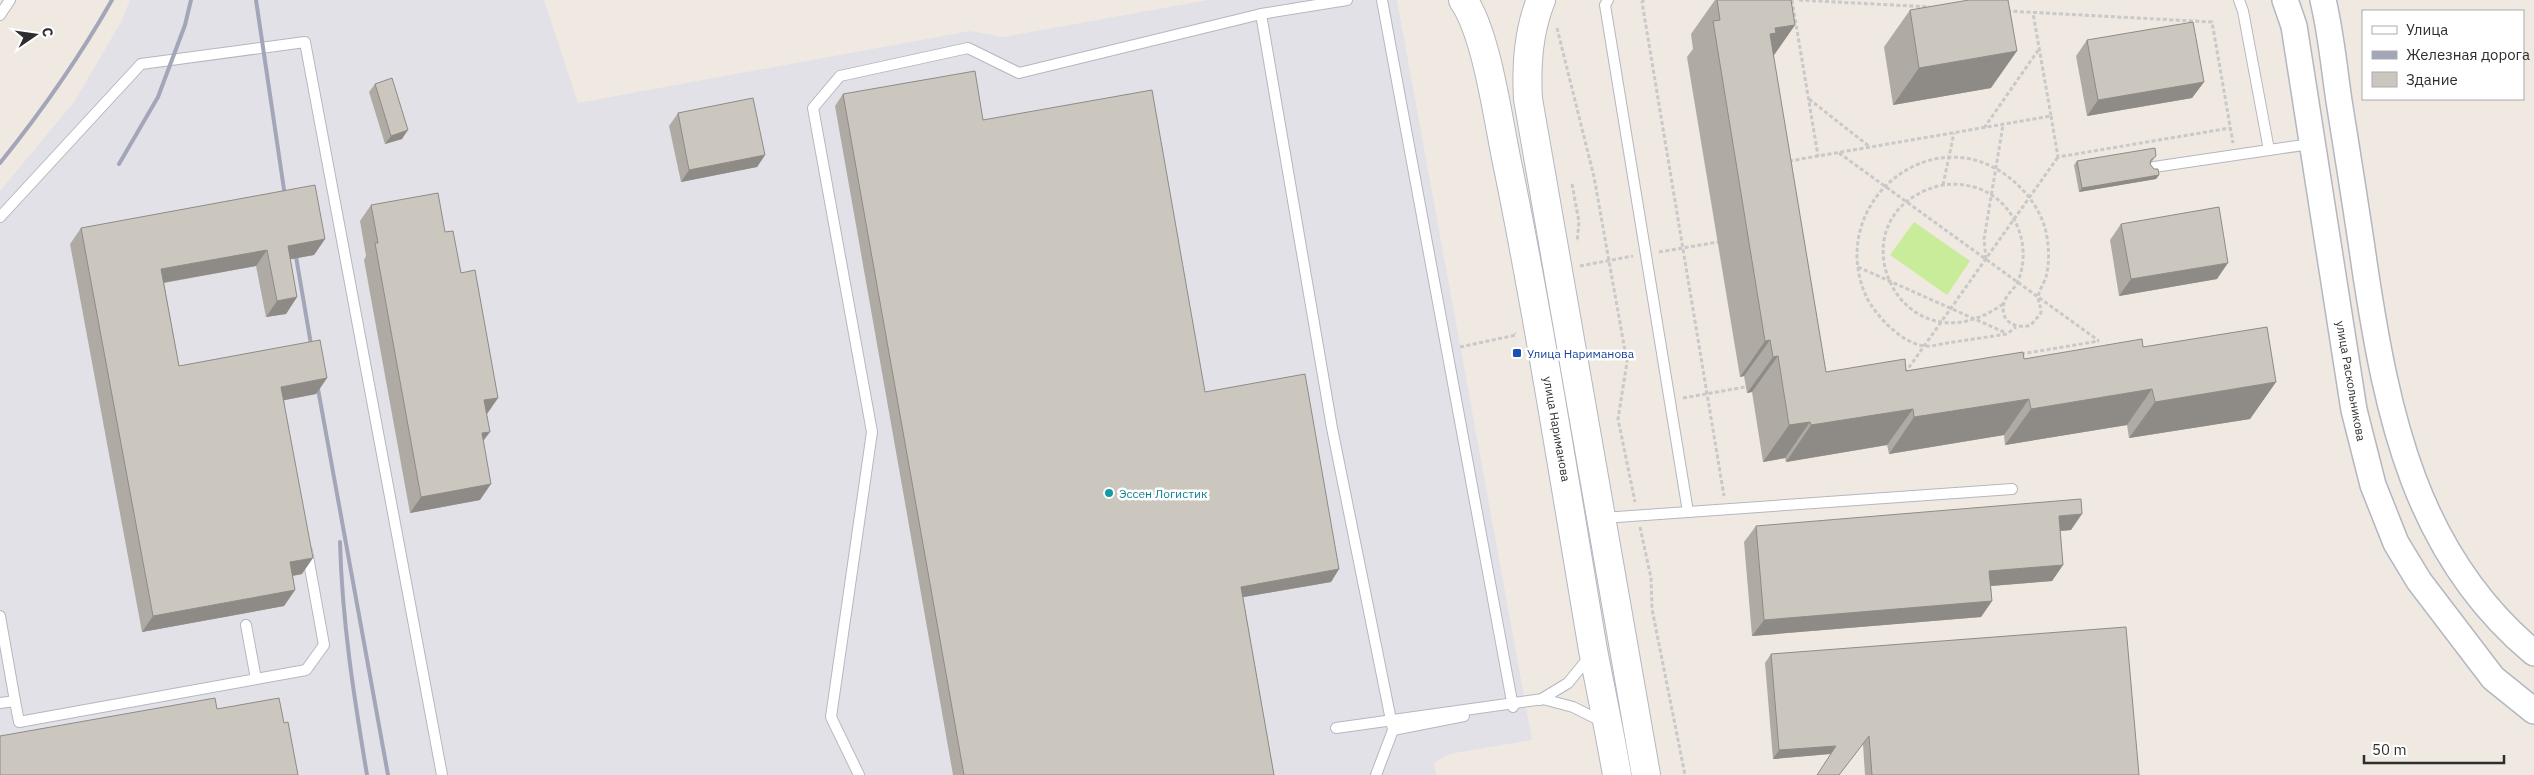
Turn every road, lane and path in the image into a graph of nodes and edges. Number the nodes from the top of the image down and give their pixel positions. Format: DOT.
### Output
graph roads {
  1 [pos="10,0"];
  2 [pos="1347,0"];
  3 [pos="1382,0"];
  4 [pos="1463,0"];
  5 [pos="1541,0"];
  6 [pos="1608,0"];
  7 [pos="1644,0"];
  8 [pos="1792,0"];
  9 [pos="1799,0"];
  10 [pos="2239,0"];
  11 [pos="2285,0"];
  12 [pos="2323,0"];
  13 [pos="1936,8"];
  14 [pos="2004,11"];
  15 [pos="2033,13"];
  16 [pos="0,14"];
  17 [pos="1261,14"];
  18 [pos="1556,26"];
  19 [pos="2040,49"];
  20 [pos="1809,99"];
  21 [pos="2051,116"];
  22 [pos="2003,125"];
  23 [pos="1984,128"];
  24 [pos="2230,128"];
  25 [pos="1954,133"];
  26 [pos="2311,144"];
  27 [pos="1870,147"];
  28 [pos="2269,150"];
  29 [pos="1838,153"];
  30 [pos="2235,155"];
  31 [pos="1818,156"];
  32 [pos="2058,157"];
  33 [pos="1949,159"];
  34 [pos="1783,162"];
  35 [pos="2154,167"];
  36 [pos="1996,169"];
  37 [pos="1572,184"];
  38 [pos="1943,185"];
  39 [pos="1885,186"];
  40 [pos="1991,196"];
  41 [pos="2030,198"];
  42 [pos="1906,202"];
  43 [pos="0,216"];
  44 [pos="2014,220"];
  45 [pos="1577,248"];
  46 [pos="1986,259"];
  47 [pos="1858,267"];
  48 [pos="1889,281"];
  49 [pos="2018,282"];
  50 [pos="2038,297"];
  51 [pos="2003,304"];
  52 [pos="1951,308"];
  53 [pos="1978,319"];
  54 [pos="1941,323"];
  55 [pos="1515,326"];
  56 [pos="2016,326"];
  57 [pos="2007,334"];
  58 [pos="1924,346"];
  59 [pos="1454,349"];
  60 [pos="2012,356"];
  61 [pos="1914,372"];
  62 [pos="1754,386"];
  63 [pos="1707,394"];
  64 [pos="1670,400"];
  65 [pos="2012,489"];
  66 [pos="1726,509"];
  67 [pos="1688,512"];
  68 [pos="1638,516"];
  69 [pos="1603,518"];
  70 [pos="304,538"];
  71 [pos="0,616"];
  72 [pos="246,625"];
  73 [pos="1594,651"];
  74 [pos="2534,653"];
  75 [pos="256,678"];
  76 [pos="1543,699"];
  77 [pos="15,701"];
  78 [pos="0,703"];
  79 [pos="1513,706"];
  80 [pos="2534,711"];
  81 [pos="1608,724"];
  82 [pos="1336,728"];
  83 [pos="1393,730"];
  84 [pos="442,775"];
  85 [pos="859,775"];
  86 [pos="1376,775"];
  87 [pos="1617,775"];
  88 [pos="1646,775"];
  89 [pos="1685,775"];
  1 -- 16 [label="lane"];
  2 -- 17 [label="lane"];
  3 -- 79 [label="lane"];
  4 -- 73 [label="main road, улица Нариманова"];
  5 -- 69 [label="main road"];
  6 -- 64 [label="lane"];
  7 -- 63 [label="path"];
  8 -- 20 [label="path"];
  9 -- 13 [label="path"];
  10 -- 28 [label="lane"];
  11 -- 26 [label="street, улица Раскольникова"];
  12 -- 74 [label="street"];
  14 -- 15 [label="path"];
  15 -- 19 [label="path"];
  15 -- 24 [label="path"];
  17 -- 83 [label="lane"];
  17 -- 85 [label="lane"];
  18 -- 68 [label="path"];
  19 -- 21 [label="path"];
  19 -- 23 [label="path"];
  20 -- 27 [label="path"];
  20 -- 31 [label="path"];
  21 -- 22 [label="path"];
  21 -- 32 [label="path"];
  22 -- 23 [label="path"];
  22 -- 36 [label="path"];
  23 -- 25 [label="path"];
  24 -- 30 [label="path"];
  24 -- 32 [label="path"];
  25 -- 27 [label="path"];
  25 -- 33 [label="path"];
  26 -- 28 [label="lane"];
  26 -- 80 [label="street, улица Раскольникова"];
  27 -- 29 [label="path"];
  28 -- 30 [label="lane"];
  29 -- 31 [label="path"];
  29 -- 39 [label="path"];
  30 -- 35 [label="lane"];
  31 -- 34 [label="path"];
  32 -- 41 [label="path"];
  33 -- 36 [label="path"];
  33 -- 38 [label="path"];
  33 -- 39 [label="path"];
  36 -- 40 [label="path"];
  36 -- 41 [label="path"];
  37 -- 45 [label="path"];
  38 -- 40 [label="path"];
  38 -- 42 [label="path"];
  39 -- 42 [label="path"];
  39 -- 47 [label="path"];
  40 -- 44 [label="path"];
  40 -- 46 [label="path"];
  41 -- 44 [label="path"];
  41 -- 50 [label="path"];
  42 -- 46 [label="path"];
  42 -- 48 [label="path"];
  43 -- 84 [label="lane"];
  44 -- 46 [label="path"];
  44 -- 49 [label="path"];
  46 -- 49 [label="path"];
  46 -- 52 [label="path"];
  47 -- 48 [label="path"];
  47 -- 58 [label="path"];
  48 -- 52 [label="path"];
  48 -- 54 [label="path"];
  49 -- 50 [label="path"];
  49 -- 51 [label="path"];
  50 -- 56 [label="path"];
  50 -- 60 [label="path"];
  51 -- 53 [label="path"];
  51 -- 56 [label="path"];
  52 -- 53 [label="path"];
  52 -- 54 [label="path"];
  53 -- 54 [label="path"];
  53 -- 57 [label="path"];
  54 -- 58 [label="path"];
  55 -- 59 [label="path"];
  56 -- 57 [label="path"];
  57 -- 58 [label="path"];
  58 -- 61 [label="path"];
  62 -- 63 [label="path"];
  63 -- 64 [label="path"];
  63 -- 66 [label="path"];
  64 -- 67 [label="lane"];
  65 -- 66 [label="lane"];
  66 -- 67 [label="lane"];
  67 -- 68 [label="lane"];
  68 -- 69 [label="lane"];
  68 -- 89 [label="path"];
  69 -- 88 [label="main road"];
  70 -- 75 [label="lane"];
  71 -- 77 [label="lane"];
  72 -- 75 [label="lane"];
  73 -- 76 [label="lane"];
  73 -- 81 [label="main road, улица Нариманова"];
  75 -- 77 [label="lane"];
  76 -- 79 [label="lane"];
  76 -- 81 [label="lane"];
  76 -- 82 [label="lane"];
  77 -- 78 [label="lane"];
  79 -- 83 [label="lane"];
  81 -- 87 [label="main road, улица Нариманова"];
  83 -- 86 [label="lane"];
}
